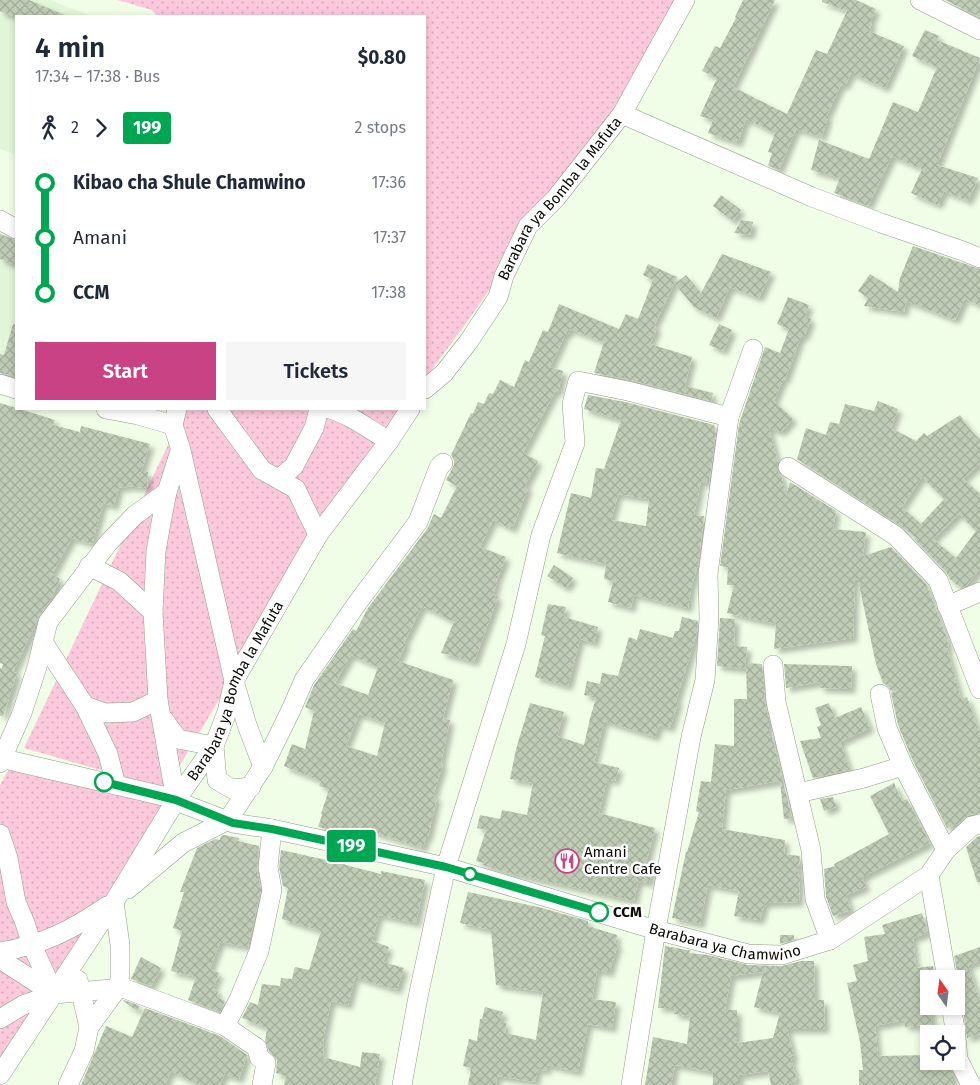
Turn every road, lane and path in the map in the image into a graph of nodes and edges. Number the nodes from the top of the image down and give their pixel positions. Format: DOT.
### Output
graph roads {
  1 [pos="685,0"];
  2 [pos="920,0"];
  3 [pos="980,30"];
  4 [pos="622,114"];
  5 [pos="0,220"];
  6 [pos="15,228"];
  7 [pos="980,258"];
  8 [pos="753,348"];
  9 [pos="0,384"];
  10 [pos="426,388"];
  11 [pos="15,389"];
  12 [pos="116,410"];
  13 [pos="189,410"];
  14 [pos="218,410"];
  15 [pos="318,410"];
  16 [pos="334,410"];
  17 [pos="409,410"];
  18 [pos="137,412"];
  19 [pos="175,417"];
  20 [pos="729,417"];
  21 [pos="389,441"];
  22 [pos="181,450"];
  23 [pos="443,463"];
  24 [pos="788,467"];
  25 [pos="279,479"];
  26 [pos="166,492"];
  27 [pos="161,522"];
  28 [pos="198,523"];
  29 [pos="318,535"];
  30 [pos="89,566"];
  31 [pos="980,592"];
  32 [pos="947,606"];
  33 [pos="153,612"];
  34 [pos="43,642"];
  35 [pos="773,665"];
  36 [pos="234,681"];
  37 [pos="980,689"];
  38 [pos="880,694"];
  39 [pos="85,706"];
  40 [pos="160,707"];
  41 [pos="214,746"];
  42 [pos="1,760"];
  43 [pos="903,766"];
  44 [pos="263,767"];
  45 [pos="116,784"];
  46 [pos="250,787"];
  47 [pos="798,793"];
  48 [pos="176,800"];
  49 [pos="228,820"];
  50 [pos="980,824"];
  51 [pos="272,829"];
  52 [pos="0,834"];
  53 [pos="946,850"];
  54 [pos="446,867"];
  55 [pos="929,875"];
  56 [pos="114,902"];
  57 [pos="656,930"];
  58 [pos="830,940"];
  59 [pos="32,945"];
  60 [pos="0,952"];
  61 [pos="0,959"];
  62 [pos="75,963"];
  63 [pos="945,970"];
  64 [pos="118,989"];
  65 [pos="80,991"];
  66 [pos="54,994"];
  67 [pos="0,1019"];
  68 [pos="225,1026"];
  69 [pos="89,1027"];
  70 [pos="963,1070"];
  71 [pos="0,1075"];
  72 [pos="68,1085"];
  73 [pos="262,1085"];
  74 [pos="402,1085"];
  75 [pos="631,1085"];
  76 [pos="970,1085"];
  1 -- 4 [label="street, Barabara ya Bomba la Mafuta"];
  2 -- 3 [label="street"];
  4 -- 7 [label="street"];
  4 -- 10 [label="street, Barabara ya Bomba la Mafuta"];
  5 -- 6 [label="street"];
  8 -- 20 [label="street"];
  9 -- 11 [label="street"];
  12 -- 18 [label="street"];
  13 -- 19 [label="street"];
  14 -- 25 [label="street"];
  15 -- 25 [label="street"];
  16 -- 21 [label="street"];
  17 -- 21 [label="street, Barabara ya Bomba la Mafuta"];
  18 -- 19 [label="street"];
  19 -- 22 [label="street"];
  20 -- 54 [label="street"];
  20 -- 57 [label="street"];
  21 -- 29 [label="street, Barabara ya Bomba la Mafuta"];
  22 -- 26 [label="street"];
  22 -- 28 [label="street"];
  23 -- 44 [label="street"];
  24 -- 32 [label="street"];
  25 -- 29 [label="street"];
  26 -- 27 [label="street"];
  26 -- 30 [label="street"];
  27 -- 28 [label="street"];
  27 -- 33 [label="street"];
  28 -- 36 [label="street"];
  29 -- 36 [label="street, Barabara ya Bomba la Mafuta"];
  30 -- 33 [label="street"];
  30 -- 34 [label="street"];
  31 -- 32 [label="street"];
  32 -- 37 [label="street"];
  33 -- 40 [label="street"];
  34 -- 39 [label="street"];
  34 -- 42 [label="street"];
  35 -- 47 [label="street"];
  36 -- 41 [label="street, Barabara ya Bomba la Mafuta"];
  36 -- 44 [label="street"];
  38 -- 43 [label="street"];
  39 -- 40 [label="street"];
  39 -- 45 [label="street"];
  40 -- 41 [label="street"];
  40 -- 48 [label="street"];
  41 -- 46 [label="street"];
  41 -- 48 [label="street, Barabara ya Bomba la Mafuta"];
  42 -- 45 [label="street, Barabara ya Chamwino"];
  43 -- 47 [label="street"];
  43 -- 53 [label="street"];
  44 -- 46 [label="street"];
  45 -- 48 [label="street, Barabara ya Chamwino"];
  46 -- 49 [label="street"];
  47 -- 58 [label="street"];
  48 -- 49 [label="street, Barabara ya Chamwino"];
  48 -- 56 [label="street, Barabara ya Bomba la Mafuta"];
  49 -- 51 [label="street, Barabara ya Chamwino"];
  49 -- 56 [label="street"];
  50 -- 53 [label="street, Barabara ya Chamwino"];
  51 -- 54 [label="street, Barabara ya Chamwino"];
  51 -- 68 [label="street"];
  52 -- 59 [label="street"];
  53 -- 55 [label="street, Barabara ya Chamwino"];
  54 -- 57 [label="street, Barabara ya Chamwino"];
  54 -- 74 [label="street"];
  55 -- 58 [label="street, Barabara ya Chamwino"];
  55 -- 63 [label="street"];
  56 -- 59 [label="street"];
  56 -- 62 [label="street, Barabara ya Bomba la Mafuta"];
  56 -- 64 [label="street"];
  57 -- 58 [label="street, Barabara ya Chamwino"];
  57 -- 75 [label="street"];
  59 -- 60 [label="street"];
  59 -- 66 [label="street"];
  61 -- 66 [label="street"];
  62 -- 65 [label="street"];
  62 -- 66 [label="street, Barabara ya Bomba la Mafuta"];
  64 -- 65 [label="street"];
  64 -- 68 [label="street"];
  64 -- 69 [label="street"];
  65 -- 66 [label="street"];
  65 -- 69 [label="street"];
  66 -- 67 [label="street"];
  66 -- 71 [label="street, Barabara ya Bomba la Mafuta"];
  68 -- 73 [label="street"];
  69 -- 72 [label="street"];
  70 -- 76 [label="street"];
}
